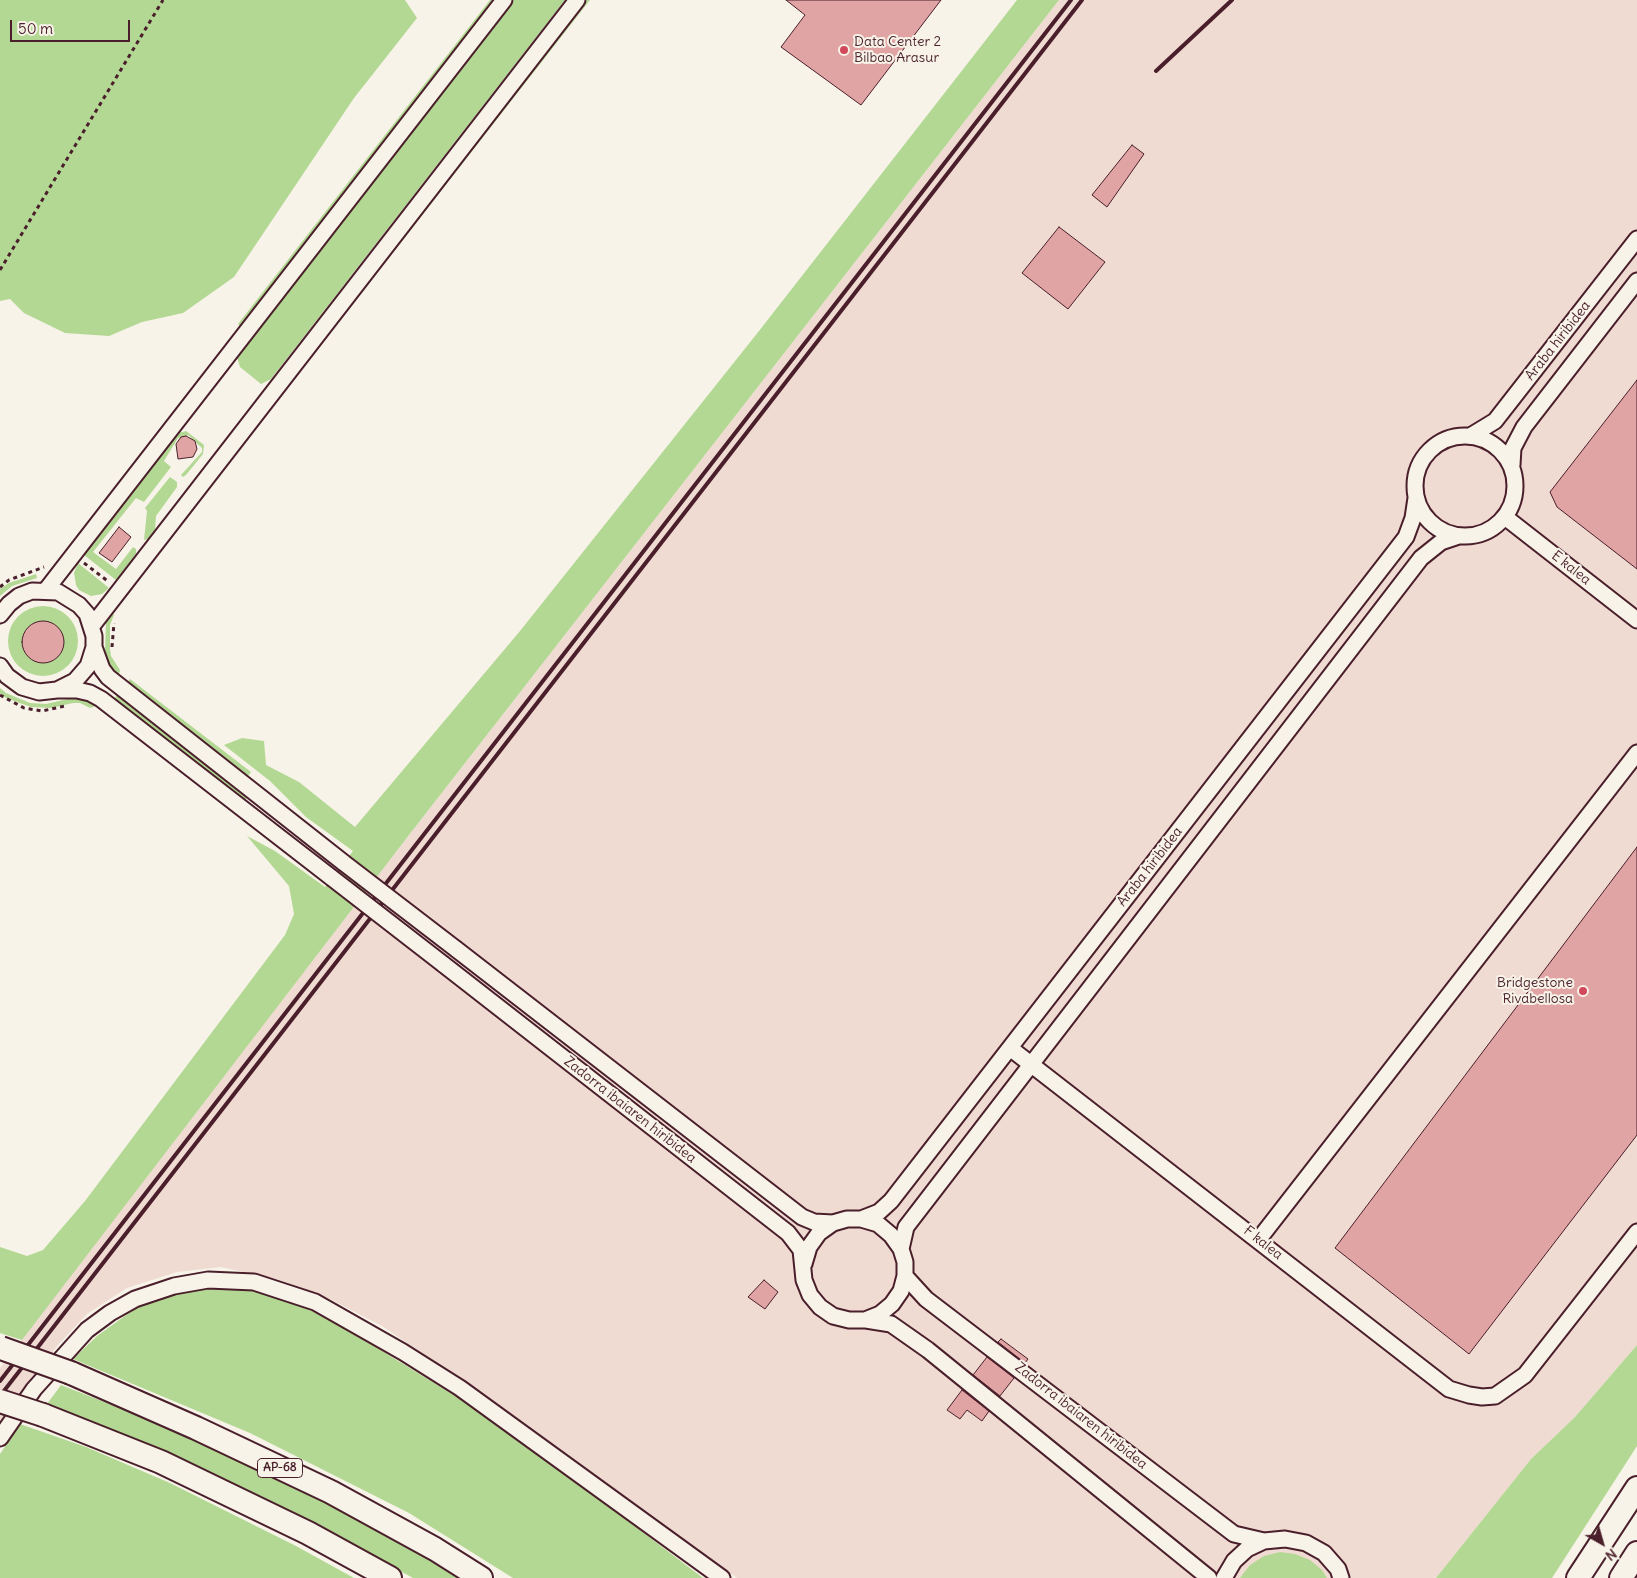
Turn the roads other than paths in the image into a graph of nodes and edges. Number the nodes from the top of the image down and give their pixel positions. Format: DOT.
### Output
graph roads {
  1 [pos="504,0"];
  2 [pos="577,0"];
  3 [pos="1637,238"];
  4 [pos="1637,281"];
  5 [pos="1472,435"];
  6 [pos="1512,465"];
  7 [pos="1416,498"];
  8 [pos="1505,517"];
  9 [pos="1459,536"];
  10 [pos="46,590"];
  11 [pos="0,615"];
  12 [pos="1637,620"];
  13 [pos="92,626"];
  14 [pos="94,647"];
  15 [pos="0,666"];
  16 [pos="57,690"];
  17 [pos="1637,753"];
  18 [pos="1010,1048"];
  19 [pos="1031,1064"];
  20 [pos="861,1219"];
  21 [pos="834,1223"];
  22 [pos="1637,1232"];
  23 [pos="1260,1239"];
  24 [pos="901,1249"];
  25 [pos="804,1264"];
  26 [pos="905,1276"];
  27 [pos="865,1320"];
  28 [pos="1,1348"];
  29 [pos="0,1401"];
  30 [pos="0,1438"];
  31 [pos="1637,1488"];
  32 [pos="1264,1541"];
  33 [pos="1637,1553"];
  34 [pos="1637,1563"];
  35 [pos="390,1578"];
  36 [pos="481,1578"];
  37 [pos="722,1578"];
  38 [pos="1209,1578"];
  39 [pos="1224,1578"];
  40 [pos="1341,1578"];
  41 [pos="1578,1578"];
  42 [pos="1621,1578"];
  1 -- 10 [label="street"];
  2 -- 13 [label="street"];
  3 -- 5 [label="street, Araba hiribidea"];
  4 -- 6 [label="street, Araba hiribidea"];
  5 -- 6 [label="street"];
  5 -- 7 [label="street"];
  6 -- 8 [label="street"];
  7 -- 9 [label="street"];
  7 -- 18 [label="street, Araba hiribidea"];
  8 -- 9 [label="street"];
  8 -- 12 [label="street, E kalea"];
  9 -- 19 [label="street, Araba hiribidea"];
  10 -- 11 [label="street"];
  10 -- 13 [label="street"];
  13 -- 14 [label="street"];
  14 -- 16 [label="street"];
  14 -- 21 [label="street, Zadorra ibaiaren hiribidea, bridge"];
  15 -- 16 [label="street, Zadorra ibaiaren hiribidea"];
  16 -- 25 [label="street, Zadorra ibaiaren hiribidea, bridge"];
  17 -- 23 [label="street"];
  18 -- 19 [label="street, F kalea"];
  18 -- 20 [label="street, Araba hiribidea"];
  19 -- 23 [label="street, F kalea"];
  19 -- 24 [label="street, Araba hiribidea"];
  20 -- 21 [label="street"];
  20 -- 24 [label="street"];
  21 -- 25 [label="street"];
  22 -- 23 [label="street, F kalea"];
  24 -- 26 [label="street"];
  25 -- 27 [label="street"];
  26 -- 27 [label="street"];
  26 -- 32 [label="street, Zadorra ibaiaren hiribidea"];
  27 -- 38 [label="street"];
  28 -- 36 [label="highway, AP-68, bridge"];
  29 -- 35 [label="highway, bridge"];
  30 -- 37 [label="street"];
  31 -- 41 [label="highway"];
  32 -- 39 [label="street"];
  32 -- 40 [label="street"];
  33 -- 42 [label="highway"];
  34 -- 42 [label="highway"];
}
